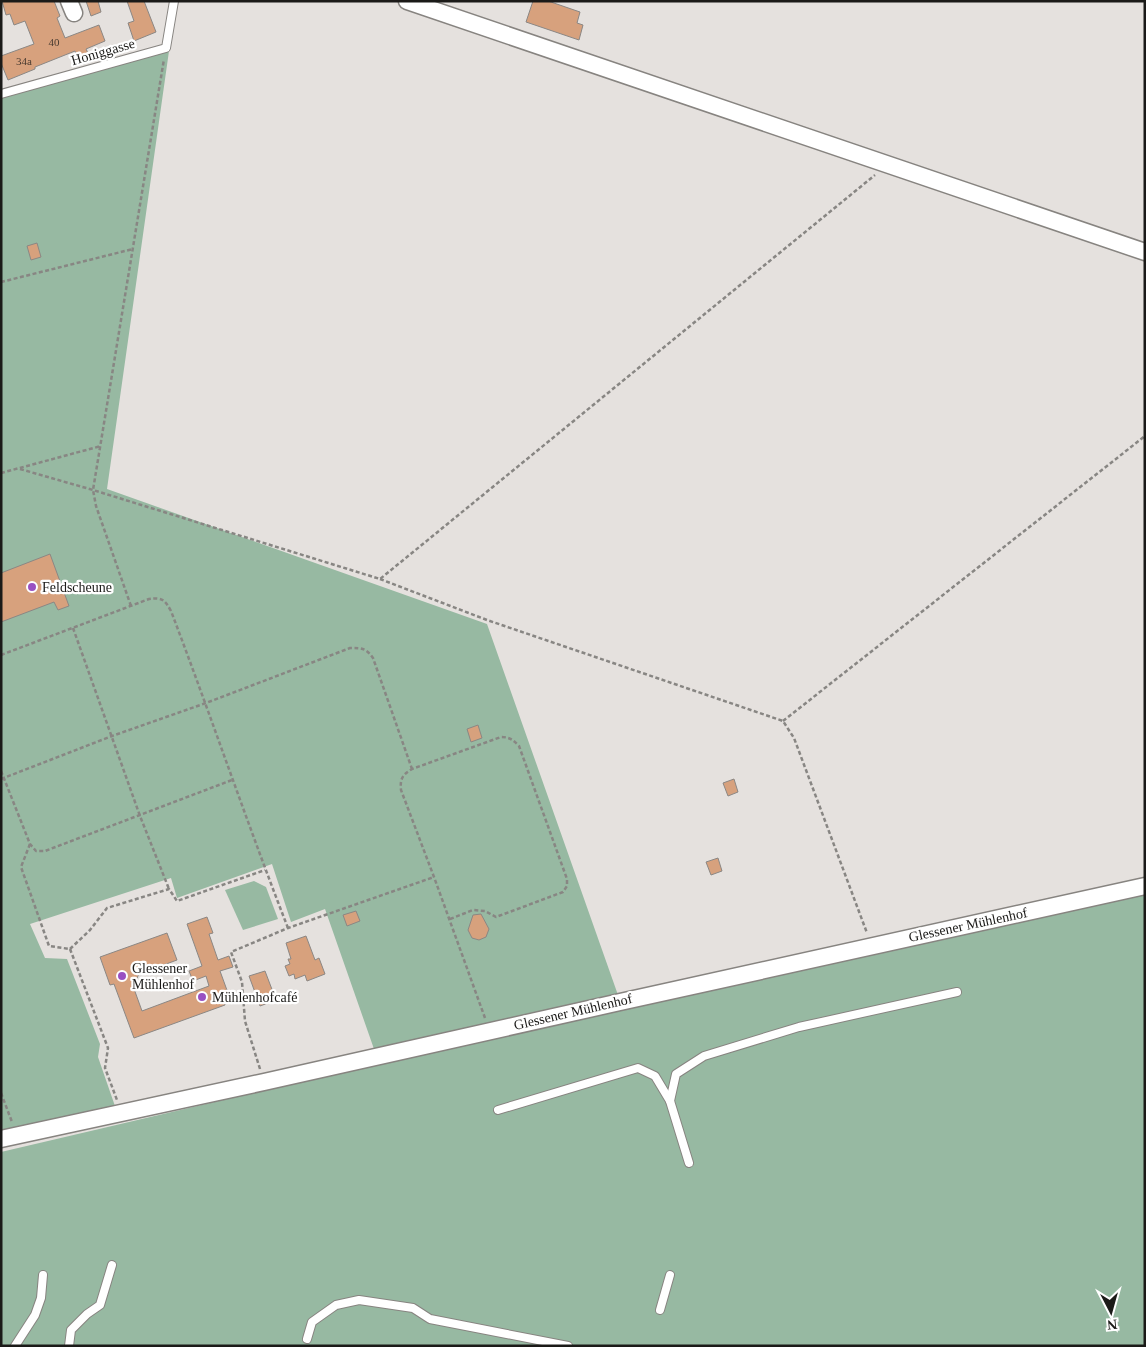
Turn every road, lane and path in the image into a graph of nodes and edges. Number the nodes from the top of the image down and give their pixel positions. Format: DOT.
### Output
graph roads {
  1 [pos="174,1"];
  2 [pos="406,1"];
  3 [pos="166,48"];
  4 [pos="1,94"];
  5 [pos="887,166"];
  6 [pos="133,249"];
  7 [pos="1145,252"];
  8 [pos="1,282"];
  9 [pos="1145,436"];
  10 [pos="102,446"];
  11 [pos="20,469"];
  12 [pos="1,473"];
  13 [pos="94,490"];
  14 [pos="380,579"];
  15 [pos="131,606"];
  16 [pos="73,628"];
  17 [pos="1,655"];
  18 [pos="206,703"];
  19 [pos="783,721"];
  20 [pos="112,736"];
  21 [pos="412,770"];
  22 [pos="1,771"];
  23 [pos="2,778"];
  24 [pos="232,780"];
  25 [pos="140,816"];
  26 [pos="30,844"];
  27 [pos="265,870"];
  28 [pos="434,876"];
  29 [pos="1145,886"];
  30 [pos="169,889"];
  31 [pos="450,919"];
  32 [pos="288,928"];
  33 [pos="872,946"];
  34 [pos="70,949"];
  35 [pos="957,992"];
  36 [pos="490,1031"];
  37 [pos="264,1082"];
  38 [pos="1,1093"];
  39 [pos="670,1101"];
  40 [pos="498,1110"];
  41 [pos="122,1113"];
  42 [pos="9,1138"];
  43 [pos="689,1163"];
  44 [pos="112,1266"];
  45 [pos="670,1275"];
  46 [pos="43,1276"];
  47 [pos="660,1310"];
  48 [pos="307,1339"];
  49 [pos="15,1346"];
  50 [pos="69,1346"];
  51 [pos="568,1346"];
  1 -- 3 [label="lane"];
  2 -- 5 [label="street"];
  3 -- 4 [label="lane, Honiggasse"];
  3 -- 6 [label="path"];
  5 -- 7 [label="street"];
  5 -- 14 [label="path"];
  6 -- 8 [label="path"];
  6 -- 10 [label="path"];
  9 -- 19 [label="path"];
  10 -- 11 [label="path"];
  10 -- 13 [label="path"];
  11 -- 12 [label="path"];
  11 -- 13 [label="path"];
  13 -- 14 [label="path"];
  13 -- 15 [label="path"];
  14 -- 19 [label="path"];
  15 -- 16 [label="path"];
  15 -- 18 [label="path"];
  16 -- 17 [label="path"];
  16 -- 20 [label="path"];
  18 -- 20 [label="path"];
  18 -- 21 [label="path"];
  18 -- 24 [label="path"];
  19 -- 33 [label="path"];
  20 -- 23 [label="path"];
  20 -- 25 [label="path"];
  21 -- 28 [label="path"];
  21 -- 31 [label="path"];
  22 -- 23 [label="path"];
  23 -- 26 [label="path"];
  24 -- 25 [label="path"];
  24 -- 27 [label="path"];
  25 -- 26 [label="path"];
  25 -- 30 [label="path"];
  26 -- 34 [label="path"];
  27 -- 30 [label="path"];
  27 -- 32 [label="path"];
  28 -- 31 [label="path"];
  28 -- 32 [label="path"];
  29 -- 33 [label="street, Glessener Mühlenhof"];
  30 -- 34 [label="path"];
  31 -- 36 [label="path"];
  32 -- 37 [label="path"];
  33 -- 36 [label="street, Glessener Mühlenhof"];
  34 -- 41 [label="path"];
  35 -- 39 [label="lane"];
  36 -- 37 [label="street, Glessener Mühlenhof"];
  37 -- 41 [label="street, Glessener Mühlenhof"];
  38 -- 42 [label="path"];
  39 -- 40 [label="lane"];
  39 -- 43 [label="lane"];
  41 -- 42 [label="street, Glessener Mühlenhof"];
  44 -- 50 [label="lane"];
  45 -- 47 [label="lane"];
  46 -- 49 [label="lane"];
  48 -- 51 [label="lane"];
}
